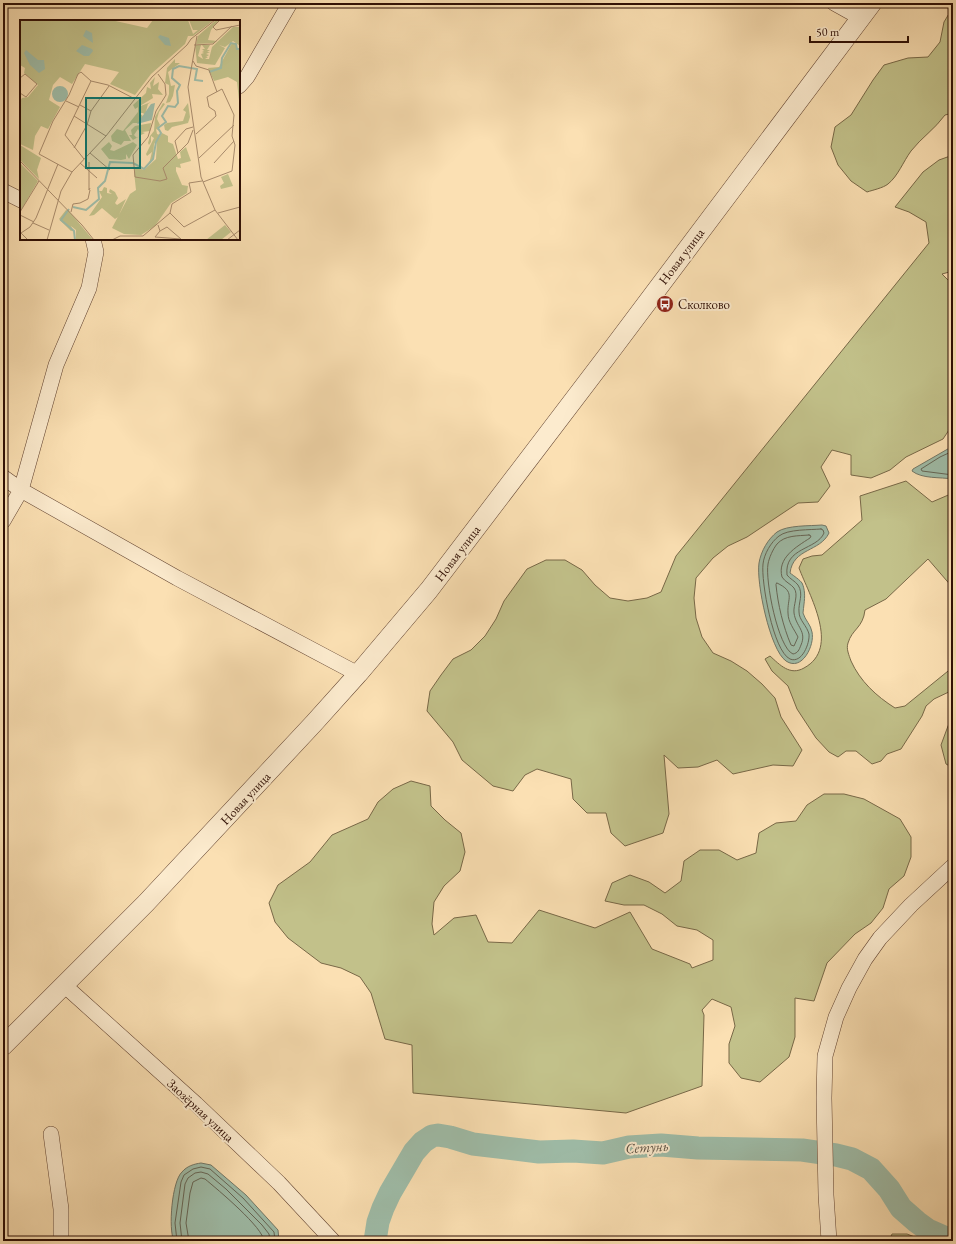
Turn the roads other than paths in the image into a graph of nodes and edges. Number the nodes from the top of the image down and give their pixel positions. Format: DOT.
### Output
graph roads {
  1 [pos="290,3"];
  2 [pos="834,3"];
  3 [pos="867,10"];
  4 [pos="240,85"];
  5 [pos="3,191"];
  6 [pos="20,200"];
  7 [pos="93,240"];
  8 [pos="3,477"];
  9 [pos="21,490"];
  10 [pos="3,521"];
  11 [pos="358,674"];
  12 [pos="953,866"];
  13 [pos="64,985"];
  14 [pos="3,1046"];
  15 [pos="51,1134"];
  16 [pos="61,1241"];
  17 [pos="333,1241"];
  18 [pos="829,1241"];
  1 -- 4 [label="street"];
  2 -- 3 [label="street"];
  3 -- 11 [label="street, Новая улица"];
  5 -- 6 [label="street"];
  7 -- 9 [label="street"];
  8 -- 9 [label="street"];
  9 -- 10 [label="street"];
  9 -- 11 [label="street"];
  11 -- 13 [label="street, Новая улица"];
  12 -- 18 [label="street"];
  13 -- 14 [label="street, Новая улица"];
  13 -- 17 [label="street, Заозёрная улица"];
  15 -- 16 [label="street"];
}
